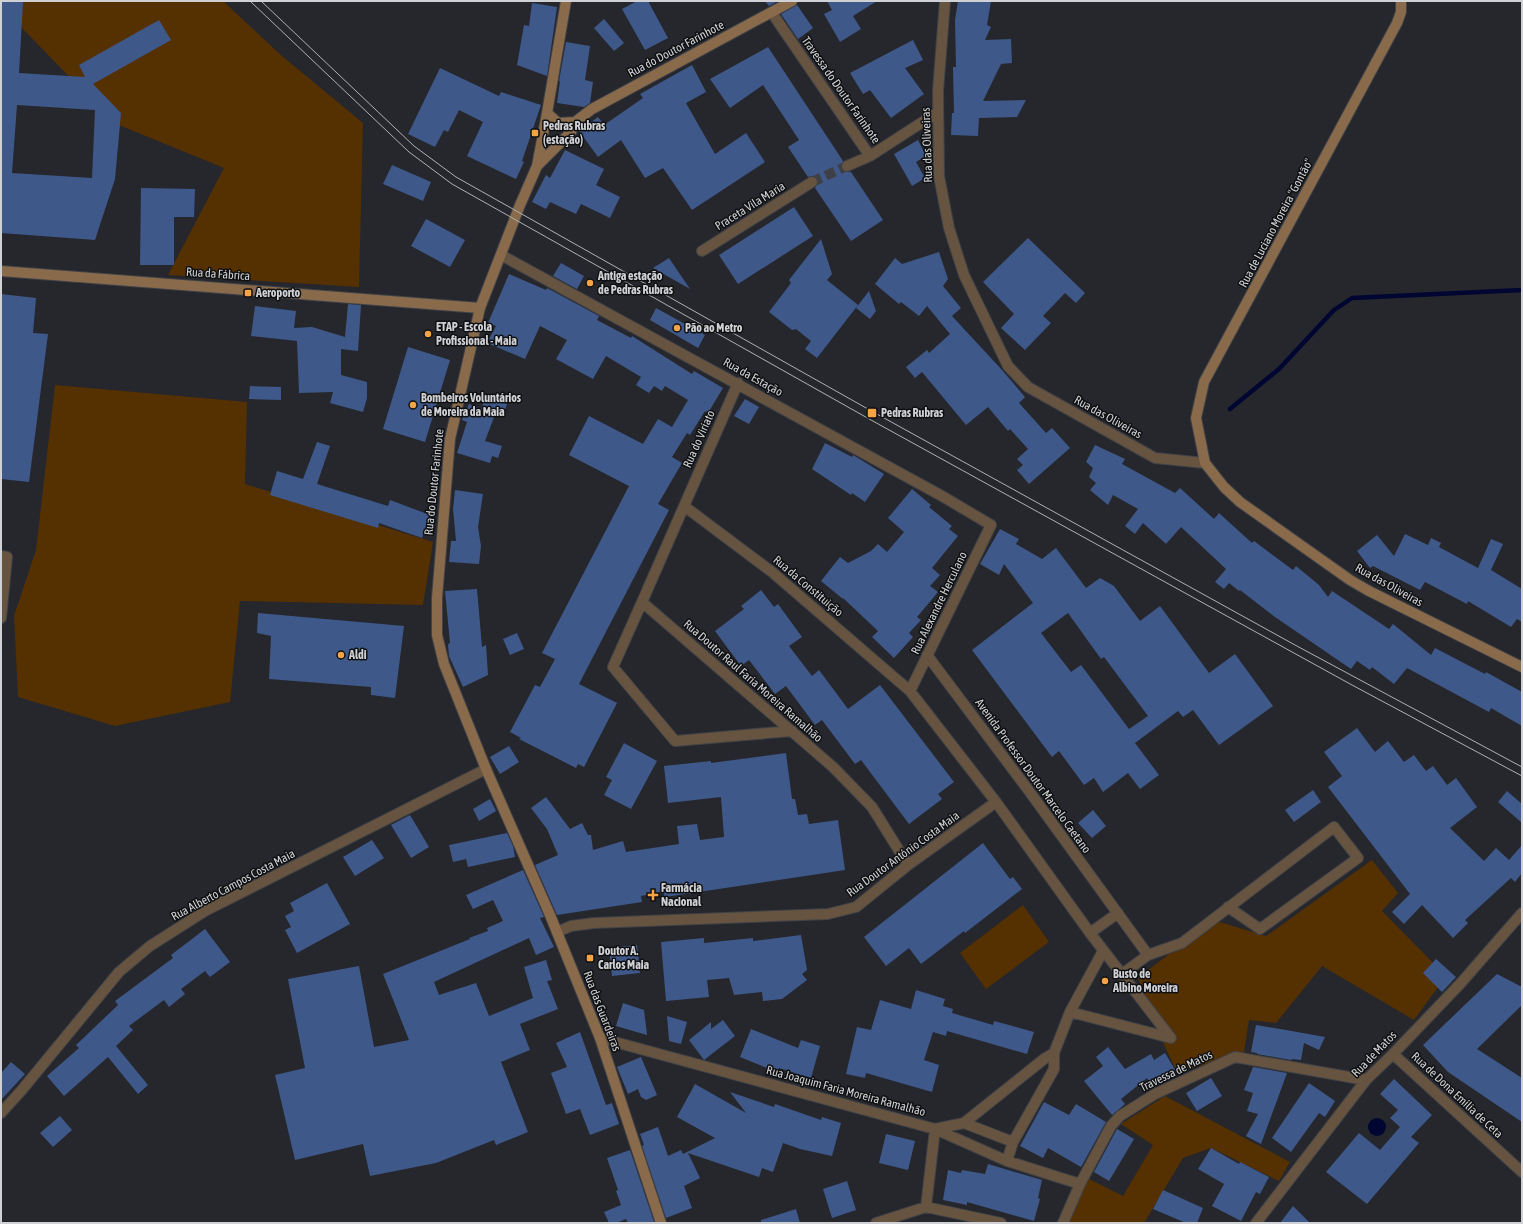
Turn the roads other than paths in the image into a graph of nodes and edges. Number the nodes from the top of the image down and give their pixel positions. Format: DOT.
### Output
graph roads {
  1 [pos="566,1"];
  2 [pos="792,1"];
  3 [pos="945,1"];
  4 [pos="1401,1"];
  5 [pos="772,13"];
  6 [pos="938,112"];
  7 [pos="547,113"];
  8 [pos="575,122"];
  9 [pos="870,156"];
  10 [pos="537,166"];
  11 [pos="847,166"];
  12 [pos="812,182"];
  13 [pos="702,251"];
  14 [pos="501,254"];
  15 [pos="1,271"];
  16 [pos="480,308"];
  17 [pos="738,383"];
  18 [pos="1205,463"];
  19 [pos="684,506"];
  20 [pos="991,525"];
  21 [pos="1,556"];
  22 [pos="3,588"];
  23 [pos="642,602"];
  24 [pos="1,618"];
  25 [pos="927,655"];
  26 [pos="1522,667"];
  27 [pos="910,691"];
  28 [pos="792,731"];
  29 [pos="486,769"];
  30 [pos="996,802"];
  31 [pos="908,865"];
  32 [pos="1228,907"];
  33 [pos="1118,913"];
  34 [pos="1522,913"];
  35 [pos="557,932"];
  36 [pos="1090,934"];
  37 [pos="1103,950"];
  38 [pos="1148,955"];
  39 [pos="1122,974"];
  40 [pos="1070,1012"];
  41 [pos="600,1038"];
  42 [pos="1054,1053"];
  43 [pos="1393,1054"];
  44 [pos="1366,1080"];
  45 [pos="1,1113"];
  46 [pos="964,1123"];
  47 [pos="935,1128"];
  48 [pos="1013,1142"];
  49 [pos="1007,1161"];
  50 [pos="1522,1172"];
  51 [pos="1080,1184"];
  52 [pos="926,1207"];
  53 [pos="661,1223"];
  54 [pos="876,1223"];
  55 [pos="1001,1223"];
  56 [pos="1063,1223"];
  57 [pos="1256,1223"];
  1 -- 7 [label="main road"];
  2 -- 5 [label="main road, Rua do Doutor Farinhote"];
  3 -- 6 [label="street, Rua das Oliveiras"];
  4 -- 18 [label="main road, Rua de Luciano Moreira \"Gontão\""];
  5 -- 8 [label="main road, Rua do Doutor Farinhote"];
  5 -- 9 [label="street, Travessa do Doutor Farinhote"];
  6 -- 9 [label="street, Travessa do Doutor Farinhote"];
  6 -- 18 [label="street, Rua das Oliveiras"];
  7 -- 8 [label="main road"];
  7 -- 10 [label="main road"];
  8 -- 10 [label="main road, Rua do Doutor Farinhote"];
  9 -- 11 [label="street"];
  10 -- 14 [label="main road, Rua do Doutor Farinhote"];
  12 -- 13 [label="street, Praceta Vila Maria"];
  14 -- 16 [label="main road, Rua do Doutor Farinhote"];
  14 -- 17 [label="street, Rua da Estação"];
  15 -- 16 [label="main road, Rua da Fábrica"];
  16 -- 29 [label="main road, Rua do Doutor Farinhote"];
  17 -- 19 [label="street, Rua do Viriato"];
  17 -- 20 [label="street, Rua da Estação"];
  18 -- 26 [label="main road, Rua das Oliveiras"];
  19 -- 23 [label="street"];
  19 -- 27 [label="street, Rua da Constituição"];
  20 -- 25 [label="street, Rua Alexandre Herculano"];
  21 -- 22 [label="street"];
  22 -- 24 [label="street"];
  23 -- 28 [label="street, Rua Doutor Raul Faria Moreira Ramalhão"];
  23 -- 28 [label="street"];
  25 -- 27 [label="street, Rua Alexandre Herculano"];
  25 -- 33 [label="street, Avenida Professor Doutor Marcelo Caetano"];
  27 -- 30 [label="street"];
  28 -- 31 [label="street, Rua Doutor Raul Faria Moreira Ramalhão"];
  29 -- 35 [label="main road, Rua das Guardeiras"];
  29 -- 45 [label="street, Rua Alberto Campos Costa Maia"];
  30 -- 31 [label="street, Rua Doutor António Costa Maia"];
  30 -- 36 [label="street"];
  31 -- 35 [label="street, Rua Doutor António Costa Maia"];
  32 -- 32 [label="street"];
  32 -- 38 [label="street"];
  33 -- 36 [label="street"];
  33 -- 38 [label="street, Avenida Professor Doutor Marcelo Caetano"];
  34 -- 43 [label="street, Rua de Matos"];
  35 -- 41 [label="main road, Rua das Guardeiras"];
  36 -- 37 [label="street"];
  37 -- 39 [label="street"];
  37 -- 40 [label="street"];
  38 -- 39 [label="street"];
  39 -- 40 [label="street"];
  40 -- 42 [label="street"];
  41 -- 47 [label="street, Rua Joaquim Faria Moreira Ramalhão"];
  41 -- 53 [label="main road, Rua das Guardeiras"];
  42 -- 46 [label="street"];
  42 -- 48 [label="street"];
  43 -- 44 [label="street, Rua de Matos"];
  43 -- 50 [label="street, Rua de Dona Emília de Ceta"];
  44 -- 51 [label="street, Travessa de Matos"];
  44 -- 57 [label="street, Rua de Matos"];
  46 -- 47 [label="street"];
  46 -- 48 [label="street"];
  47 -- 49 [label="street, Rua Joaquim Faria Moreira Ramalhão"];
  47 -- 52 [label="street"];
  48 -- 49 [label="street"];
  49 -- 51 [label="street, Rua Joaquim Faria Moreira Ramalhão"];
  51 -- 56 [label="street, Travessa de Matos"];
  52 -- 54 [label="street"];
  52 -- 55 [label="street"];
}
